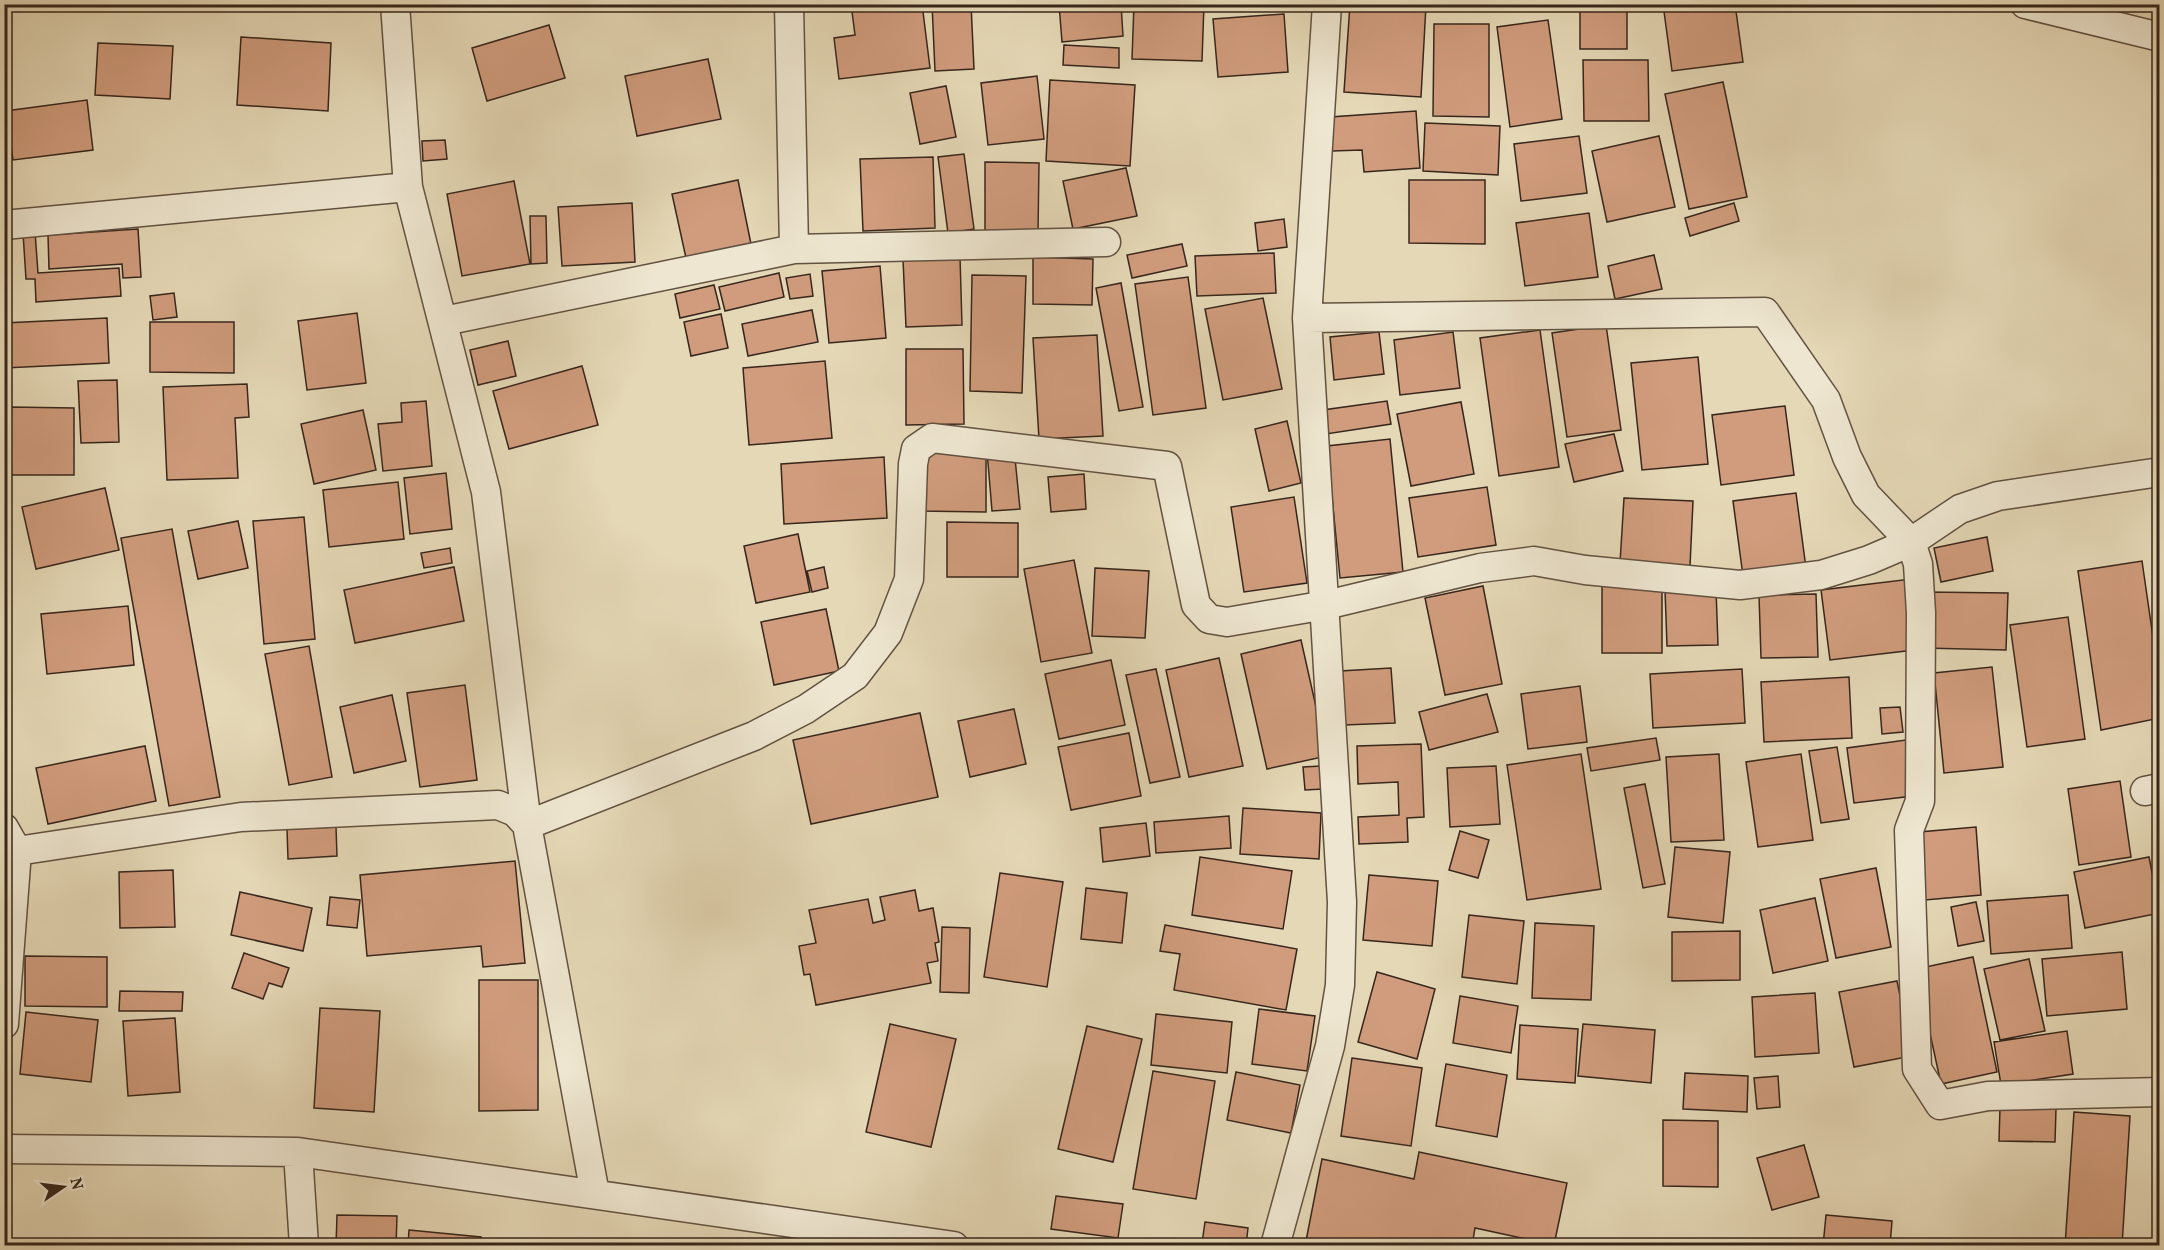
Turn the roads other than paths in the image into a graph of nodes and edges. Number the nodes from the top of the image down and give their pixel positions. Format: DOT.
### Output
graph roads {
  1 [pos="394,4"];
  2 [pos="789,4"];
  3 [pos="1327,4"];
  4 [pos="2025,4"];
  5 [pos="2160,37"];
  6 [pos="408,187"];
  7 [pos="4,225"];
  8 [pos="1106,242"];
  9 [pos="794,249"];
  10 [pos="1307,318"];
  11 [pos="444,321"];
  12 [pos="2160,472"];
  13 [pos="1911,542"];
  14 [pos="1326,605"];
  15 [pos="527,825"];
  16 [pos="11,839"];
  17 [pos="4,1024"];
  18 [pos="2160,1092"];
  19 [pos="4,1149"];
  20 [pos="298,1152"];
  21 [pos="595,1194"];
  22 [pos="895,1241"];
  23 [pos="304,1245"];
  24 [pos="954,1245"];
  25 [pos="1275,1245"];
  1 -- 6 [label="street"];
  2 -- 9 [label="street"];
  3 -- 10 [label="street"];
  4 -- 5 [label="street"];
  6 -- 7 [label="street"];
  6 -- 11 [label="street"];
  8 -- 9 [label="street"];
  9 -- 11 [label="street"];
  10 -- 13 [label="street"];
  10 -- 14 [label="street"];
  11 -- 15 [label="street"];
  12 -- 13 [label="street"];
  13 -- 14 [label="street"];
  13 -- 18 [label="street"];
  14 -- 15 [label="street"];
  14 -- 25 [label="street"];
  15 -- 16 [label="street"];
  15 -- 21 [label="street"];
  16 -- 17 [label="street"];
  19 -- 20 [label="street"];
  20 -- 21 [label="street"];
  20 -- 23 [label="street"];
  21 -- 22 [label="street"];
  22 -- 24 [label="street"];
}
